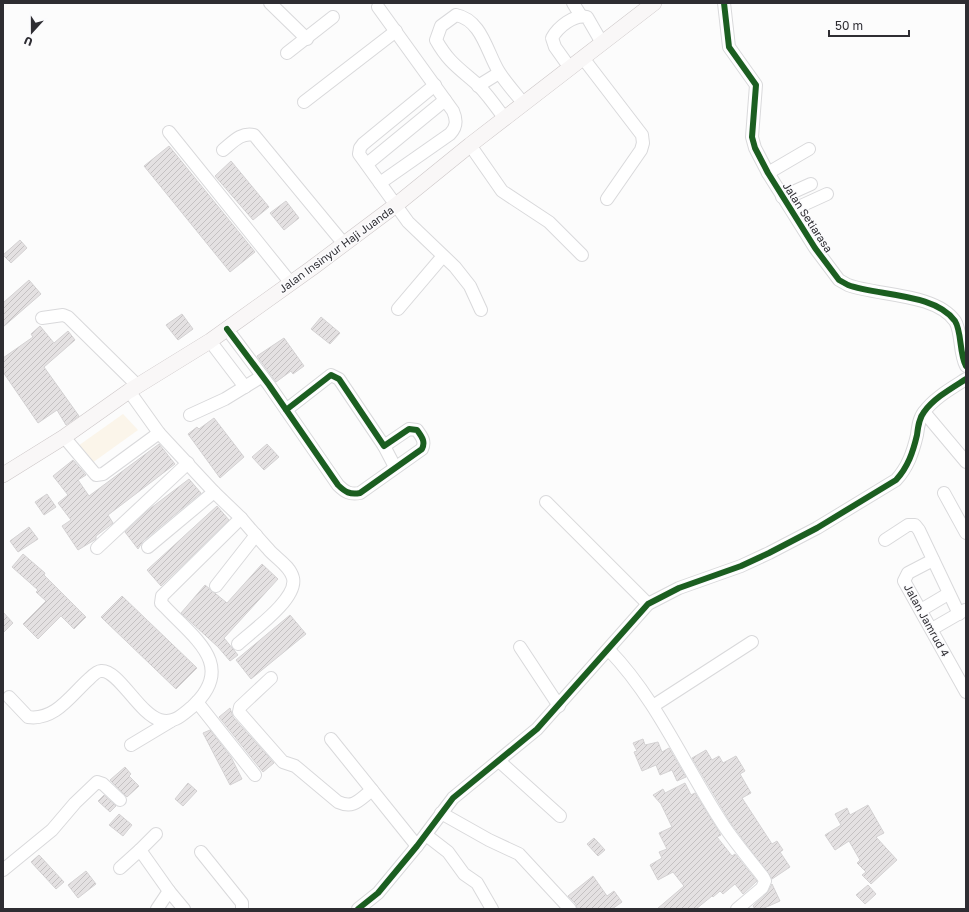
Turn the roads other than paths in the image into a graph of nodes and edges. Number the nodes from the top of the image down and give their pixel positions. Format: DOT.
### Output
graph roads {
  1 [pos="270,3"];
  2 [pos="573,3"];
  3 [pos="654,3"];
  4 [pos="724,3"];
  5 [pos="378,7"];
  6 [pos="581,16"];
  7 [pos="333,17"];
  8 [pos="396,31"];
  9 [pos="306,39"];
  10 [pos="602,43"];
  11 [pos="287,53"];
  12 [pos="583,58"];
  13 [pos="570,68"];
  14 [pos="499,72"];
  15 [pos="435,85"];
  16 [pos="478,86"];
  17 [pos="446,100"];
  18 [pos="304,102"];
  19 [pos="524,104"];
  20 [pos="505,119"];
  21 [pos="169,132"];
  22 [pos="470,145"];
  23 [pos="809,149"];
  24 [pos="223,150"];
  25 [pos="367,164"];
  26 [pos="768,173"];
  27 [pos="380,183"];
  28 [pos="811,184"];
  29 [pos="827,194"];
  30 [pos="782,197"];
  31 [pos="607,199"];
  32 [pos="396,205"];
  33 [pos="792,210"];
  34 [pos="344,244"];
  35 [pos="582,255"];
  36 [pos="443,256"];
  37 [pos="290,282"];
  38 [pos="398,309"];
  39 [pos="481,310"];
  40 [pos="42,318"];
  41 [pos="227,329"];
  42 [pos="210,341"];
  43 [pos="966,366"];
  44 [pos="261,377"];
  45 [pos="966,379"];
  46 [pos="244,387"];
  47 [pos="134,389"];
  48 [pos="286,410"];
  49 [pos="924,412"];
  50 [pos="190,415"];
  51 [pos="159,433"];
  52 [pos="64,437"];
  53 [pos="384,446"];
  54 [pos="966,462"];
  55 [pos="188,463"];
  56 [pos="395,467"];
  57 [pos="3,474"];
  58 [pos="214,492"];
  59 [pos="944,493"];
  60 [pos="546,502"];
  61 [pos="241,518"];
  62 [pos="966,533"];
  63 [pos="256,535"];
  64 [pos="885,540"];
  65 [pos="148,547"];
  66 [pos="97,548"];
  67 [pos="933,560"];
  68 [pos="216,586"];
  69 [pos="948,594"];
  70 [pos="648,604"];
  71 [pos="921,610"];
  72 [pos="964,611"];
  73 [pos="932,629"];
  74 [pos="752,642"];
  75 [pos="238,644"];
  76 [pos="520,647"];
  77 [pos="608,650"];
  78 [pos="271,678"];
  79 [pos="966,692"];
  80 [pos="10,697"];
  81 [pos="197,702"];
  82 [pos="559,706"];
  83 [pos="653,706"];
  84 [pos="171,721"];
  85 [pos="331,739"];
  86 [pos="131,745"];
  87 [pos="499,761"];
  88 [pos="256,775"];
  89 [pos="372,790"];
  90 [pos="120,800"];
  91 [pos="441,813"];
  92 [pos="560,816"];
  93 [pos="156,834"];
  94 [pos="426,835"];
  95 [pos="417,846"];
  96 [pos="140,850"];
  97 [pos="201,852"];
  98 [pos="120,868"];
  99 [pos="3,870"];
  100 [pos="169,891"];
  101 [pos="157,909"];
  102 [pos="184,909"];
  103 [pos="242,909"];
  104 [pos="358,909"];
  105 [pos="492,909"];
  106 [pos="570,909"];
  107 [pos="737,909"];
  1 -- 9 [label="street"];
  2 -- 6 [label="street"];
  3 -- 10 [label="main road, Jalan Insinyur Haji Juanda"];
  4 -- 26 [label="street, Jalan Setiarasa"];
  5 -- 8 [label="street"];
  6 -- 10 [label="street"];
  6 -- 13 [label="street"];
  7 -- 9 [label="street"];
  8 -- 15 [label="street"];
  8 -- 18 [label="street"];
  9 -- 11 [label="street"];
  10 -- 12 [label="main road, Jalan Insinyur Haji Juanda"];
  12 -- 13 [label="main road, Jalan Insinyur Haji Juanda"];
  12 -- 31 [label="street"];
  13 -- 19 [label="main road, Jalan Insinyur Haji Juanda"];
  14 -- 16 [label="street"];
  14 -- 16 [label="street"];
  14 -- 19 [label="street"];
  15 -- 17 [label="street"];
  15 -- 25 [label="street"];
  16 -- 20 [label="street"];
  17 -- 25 [label="street"];
  17 -- 27 [label="street"];
  19 -- 20 [label="main road, Jalan Insinyur Haji Juanda"];
  20 -- 22 [label="main road, Jalan Insinyur Haji Juanda"];
  21 -- 37 [label="street"];
  22 -- 32 [label="main road, Jalan Insinyur Haji Juanda"];
  22 -- 35 [label="street"];
  23 -- 26 [label="street"];
  24 -- 34 [label="street"];
  25 -- 27 [label="street"];
  26 -- 30 [label="street, Jalan Setiarasa"];
  27 -- 32 [label="street"];
  28 -- 30 [label="street"];
  29 -- 33 [label="street"];
  30 -- 33 [label="street, Jalan Setiarasa"];
  32 -- 34 [label="main road, Jalan Insinyur Haji Juanda"];
  32 -- 36 [label="street"];
  33 -- 43 [label="street, Jalan Setiarasa"];
  34 -- 37 [label="main road, Jalan Insinyur Haji Juanda"];
  36 -- 38 [label="street"];
  36 -- 39 [label="street"];
  37 -- 41 [label="main road, Jalan Insinyur Haji Juanda"];
  40 -- 47 [label="street"];
  41 -- 42 [label="main road, Jalan Insinyur Haji Juanda"];
  41 -- 44 [label="street"];
  42 -- 46 [label="street"];
  42 -- 47 [label="main road, Jalan Insinyur Haji Juanda"];
  44 -- 46 [label="street"];
  44 -- 48 [label="street"];
  45 -- 49 [label="street"];
  46 -- 50 [label="street"];
  47 -- 51 [label="street"];
  47 -- 52 [label="main road, Jalan Insinyur Haji Juanda"];
  48 -- 53 [label="street"];
  48 -- 56 [label="street"];
  49 -- 54 [label="street"];
  49 -- 70 [label="street"];
  51 -- 52 [label="street"];
  51 -- 55 [label="street"];
  52 -- 57 [label="main road, Jalan Insinyur Haji Juanda"];
  53 -- 56 [label="street"];
  53 -- 56 [label="street"];
  55 -- 58 [label="street"];
  55 -- 66 [label="street"];
  58 -- 61 [label="street"];
  58 -- 65 [label="street"];
  59 -- 62 [label="street"];
  60 -- 70 [label="street"];
  61 -- 63 [label="street"];
  61 -- 81 [label="street"];
  63 -- 68 [label="street"];
  63 -- 75 [label="street"];
  64 -- 67 [label="street"];
  67 -- 69 [label="street"];
  67 -- 71 [label="street, Jalan Jamrud 4"];
  69 -- 71 [label="street"];
  69 -- 72 [label="street"];
  70 -- 77 [label="street"];
  71 -- 73 [label="street, Jalan Jamrud 4"];
  72 -- 73 [label="street"];
  73 -- 79 [label="street, Jalan Jamrud 4"];
  74 -- 83 [label="street"];
  76 -- 82 [label="street"];
  77 -- 82 [label="street"];
  77 -- 83 [label="street"];
  78 -- 89 [label="street"];
  80 -- 84 [label="street"];
  81 -- 84 [label="street"];
  81 -- 88 [label="street"];
  82 -- 87 [label="street"];
  83 -- 107 [label="street"];
  84 -- 86 [label="street"];
  85 -- 89 [label="street"];
  87 -- 91 [label="street"];
  87 -- 92 [label="street"];
  89 -- 95 [label="street"];
  90 -- 99 [label="street"];
  91 -- 94 [label="street"];
  91 -- 106 [label="street"];
  93 -- 96 [label="street"];
  94 -- 95 [label="street"];
  94 -- 105 [label="street"];
  95 -- 104 [label="street"];
  96 -- 98 [label="street"];
  96 -- 100 [label="street"];
  97 -- 103 [label="street"];
  100 -- 101 [label="street"];
  100 -- 102 [label="street"];
}
